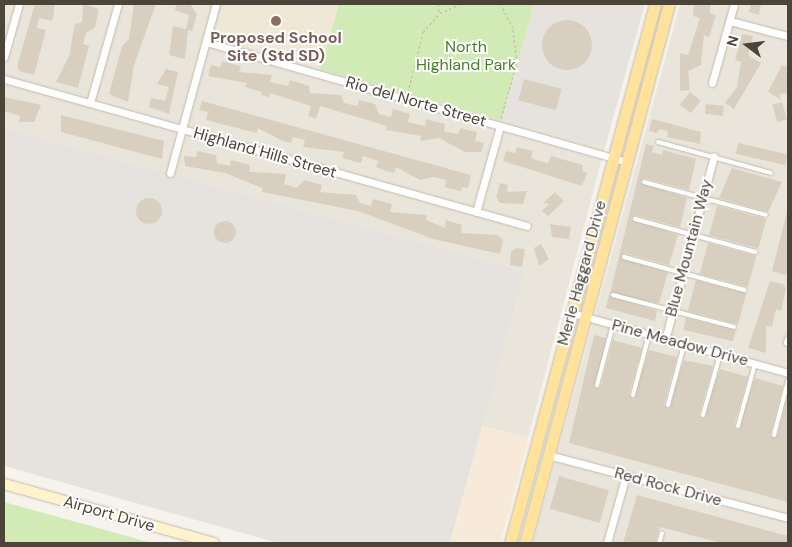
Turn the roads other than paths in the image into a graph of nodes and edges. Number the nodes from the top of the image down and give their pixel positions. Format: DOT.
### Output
graph roads {
  1 [pos="19,4"];
  2 [pos="118,4"];
  3 [pos="216,4"];
  4 [pos="655,4"];
  5 [pos="669,4"];
  6 [pos="734,4"];
  7 [pos="730,20"];
  8 [pos="788,36"];
  9 [pos="206,42"];
  10 [pos="4,57"];
  11 [pos="4,79"];
  12 [pos="712,83"];
  13 [pos="90,103"];
  14 [pos="500,123"];
  15 [pos="182,129"];
  16 [pos="658,142"];
  17 [pos="714,156"];
  18 [pos="613,158"];
  19 [pos="627,162"];
  20 [pos="170,173"];
  21 [pos="771,173"];
  22 [pos="644,182"];
  23 [pos="703,198"];
  24 [pos="476,212"];
  25 [pos="766,214"];
  26 [pos="635,219"];
  27 [pos="526,226"];
  28 [pos="693,235"];
  29 [pos="756,252"];
  30 [pos="624,257"];
  31 [pos="683,273"];
  32 [pos="745,290"];
  33 [pos="613,294"];
  34 [pos="673,311"];
  35 [pos="572,314"];
  36 [pos="584,317"];
  37 [pos="613,325"];
  38 [pos="734,327"];
  39 [pos="649,335"];
  40 [pos="665,340"];
  41 [pos="684,345"];
  42 [pos="720,355"];
  43 [pos="755,364"];
  44 [pos="788,373"];
  45 [pos="788,381"];
  46 [pos="597,385"];
  47 [pos="633,395"];
  48 [pos="668,405"];
  49 [pos="703,415"];
  50 [pos="738,426"];
  51 [pos="774,435"];
  52 [pos="548,455"];
  53 [pos="626,475"];
  54 [pos="4,484"];
  55 [pos="788,518"];
  56 [pos="662,533"];
  57 [pos="214,543"];
  58 [pos="510,543"];
  59 [pos="525,543"];
  60 [pos="607,543"];
  61 [pos="659,543"];
  1 -- 10 [label="street"];
  2 -- 13 [label="street"];
  3 -- 9 [label="street"];
  4 -- 18 [label="main road, Merle Haggard Drive"];
  5 -- 19 [label="main road, Merle Haggard Drive"];
  6 -- 7 [label="street"];
  7 -- 8 [label="street"];
  7 -- 12 [label="street"];
  9 -- 14 [label="street, Rio del Norte Street"];
  9 -- 15 [label="street"];
  11 -- 13 [label="street, Highland Hills Street"];
  13 -- 15 [label="street, Highland Hills Street"];
  14 -- 18 [label="street, Rio del Norte Street"];
  14 -- 24 [label="street"];
  15 -- 20 [label="street"];
  15 -- 24 [label="street, Highland Hills Street"];
  16 -- 17 [label="lane"];
  17 -- 21 [label="lane"];
  17 -- 23 [label="street, Blue Mountain Way"];
  18 -- 19 [label="street, Rio del Norte Street"];
  18 -- 35 [label="main road, Merle Haggard Drive"];
  19 -- 36 [label="main road, Merle Haggard Drive"];
  22 -- 23 [label="lane"];
  23 -- 25 [label="lane"];
  23 -- 28 [label="street, Blue Mountain Way"];
  24 -- 27 [label="street, Highland Hills Street"];
  26 -- 28 [label="lane"];
  28 -- 29 [label="lane"];
  28 -- 31 [label="street, Blue Mountain Way"];
  30 -- 31 [label="lane"];
  31 -- 32 [label="lane"];
  31 -- 34 [label="street, Blue Mountain Way"];
  33 -- 34 [label="lane"];
  34 -- 38 [label="lane"];
  34 -- 40 [label="street, Blue Mountain Way"];
  35 -- 36 [label="street, Pine Meadow Drive"];
  35 -- 58 [label="main road, Merle Haggard Drive"];
  36 -- 37 [label="street, Pine Meadow Drive"];
  36 -- 52 [label="main road, Merle Haggard Drive"];
  37 -- 39 [label="street, Pine Meadow Drive"];
  37 -- 46 [label="lane"];
  39 -- 40 [label="street, Pine Meadow Drive"];
  39 -- 47 [label="lane"];
  40 -- 41 [label="street, Pine Meadow Drive"];
  41 -- 42 [label="street, Pine Meadow Drive"];
  41 -- 48 [label="lane"];
  42 -- 43 [label="street, Pine Meadow Drive"];
  42 -- 49 [label="lane"];
  43 -- 44 [label="street, Pine Meadow Drive"];
  43 -- 50 [label="lane"];
  45 -- 51 [label="lane"];
  52 -- 53 [label="street, Red Rock Drive"];
  52 -- 59 [label="main road, Merle Haggard Drive"];
  53 -- 55 [label="street, Red Rock Drive"];
  53 -- 60 [label="street"];
  54 -- 57 [label="main road, Airport Drive"];
  56 -- 61 [label="lane"];
}
